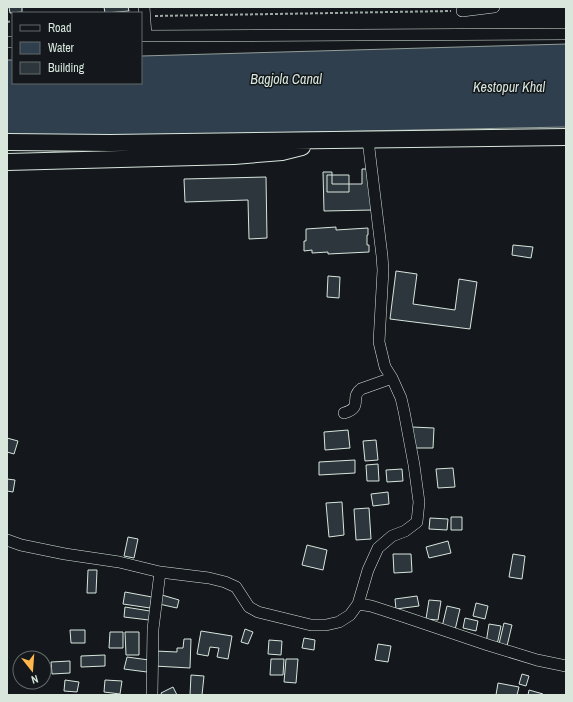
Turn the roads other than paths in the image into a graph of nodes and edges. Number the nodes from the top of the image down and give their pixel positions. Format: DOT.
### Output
graph roads {
  1 [pos="494,7"];
  2 [pos="462,11"];
  3 [pos="144,12"];
  4 [pos="566,34"];
  5 [pos="143,36"];
  6 [pos="566,137"];
  7 [pos="368,140"];
  8 [pos="321,141"];
  9 [pos="7,142"];
  10 [pos="7,162"];
  11 [pos="392,378"];
  12 [pos="344,413"];
  13 [pos="7,540"];
  14 [pos="160,572"];
  15 [pos="358,604"];
  16 [pos="566,666"];
  17 [pos="152,695"];
  1 -- 2 [label="street"];
  3 -- 5 [label="street"];
  4 -- 5 [label="street"];
  6 -- 7 [label="street"];
  7 -- 8 [label="street"];
  7 -- 11 [label="street"];
  8 -- 9 [label="street"];
  8 -- 10 [label="street"];
  11 -- 12 [label="street"];
  11 -- 15 [label="street"];
  13 -- 14 [label="street"];
  14 -- 15 [label="street"];
  14 -- 17 [label="street"];
  15 -- 16 [label="street"];
}
